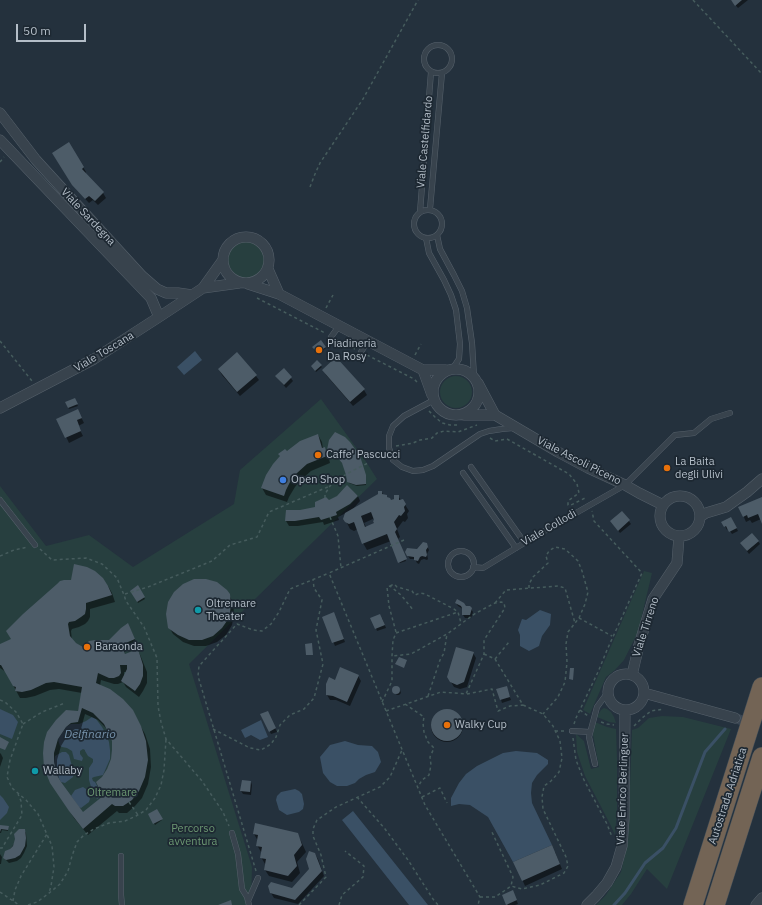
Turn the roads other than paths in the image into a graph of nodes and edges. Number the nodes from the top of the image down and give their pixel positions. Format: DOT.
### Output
graph roads {
  1 [pos="431,72"];
  2 [pos="442,73"];
  3 [pos="0,113"];
  4 [pos="0,140"];
  5 [pos="430,209"];
  6 [pos="420,212"];
  7 [pos="437,235"];
  8 [pos="426,238"];
  9 [pos="223,260"];
  10 [pos="268,269"];
  11 [pos="243,283"];
  12 [pos="203,288"];
  13 [pos="279,294"];
  14 [pos="192,295"];
  15 [pos="159,317"];
  16 [pos="338,326"];
  17 [pos="331,336"];
  18 [pos="368,341"];
  19 [pos="361,352"];
  20 [pos="450,369"];
  21 [pos="423,370"];
  22 [pos="476,380"];
  23 [pos="429,402"];
  24 [pos="0,408"];
  25 [pos="730,413"];
  26 [pos="491,415"];
  27 [pos="459,420"];
  28 [pos="518,428"];
  29 [pos="471,467"];
  30 [pos="463,473"];
  31 [pos="762,479"];
  32 [pos="625,485"];
  33 [pos="0,500"];
  34 [pos="663,505"];
  35 [pos="701,516"];
  36 [pos="680,537"];
  37 [pos="524,542"];
  38 [pos="35,545"];
  39 [pos="516,548"];
  40 [pos="474,567"];
  41 [pos="632,675"];
  42 [pos="762,687"];
  43 [pos="608,692"];
  44 [pos="644,693"];
  45 [pos="625,710"];
  46 [pos="735,718"];
  47 [pos="572,731"];
  48 [pos="590,732"];
  49 [pos="762,757"];
  50 [pos="595,764"];
  51 [pos="232,833"];
  52 [pos="121,856"];
  53 [pos="258,878"];
  54 [pos="762,898"];
  55 [pos="248,903"];
  56 [pos="122,905"];
  57 [pos="587,905"];
  58 [pos="693,905"];
  59 [pos="715,905"];
  60 [pos="756,905"];
  1 -- 2 [label="lane"];
  1 -- 2 [label="lane"];
  1 -- 6 [label="lane, Viale Castelfidardo"];
  2 -- 5 [label="lane, Viale Castelfidardo"];
  3 -- 14 [label="street, Viale Sardegna"];
  4 -- 15 [label="street, Viale Sardegna"];
  5 -- 6 [label="lane"];
  5 -- 7 [label="lane"];
  6 -- 8 [label="lane"];
  7 -- 8 [label="lane"];
  7 -- 22 [label="lane"];
  8 -- 20 [label="lane"];
  9 -- 10 [label="street"];
  9 -- 11 [label="street"];
  9 -- 12 [label="street, Viale Toscana"];
  10 -- 11 [label="street"];
  10 -- 13 [label="street"];
  11 -- 12 [label="street, Viale Toscana"];
  11 -- 13 [label="street"];
  12 -- 14 [label="street, Viale Toscana"];
  13 -- 16 [label="street"];
  14 -- 15 [label="street, Viale Toscana"];
  15 -- 24 [label="street, Viale Toscana"];
  16 -- 17 [label="lane"];
  16 -- 18 [label="street"];
  18 -- 19 [label="lane"];
  18 -- 21 [label="street"];
  20 -- 21 [label="street"];
  20 -- 22 [label="street"];
  20 -- 23 [label="street"];
  21 -- 23 [label="street"];
  22 -- 26 [label="street"];
  22 -- 27 [label="street"];
  23 -- 27 [label="street"];
  23 -- 28 [label="lane"];
  25 -- 32 [label="lane, Viale Collodi"];
  26 -- 27 [label="street"];
  26 -- 28 [label="street, Viale Ascoli Piceno"];
  28 -- 32 [label="street, Viale Ascoli Piceno"];
  29 -- 37 [label="lane"];
  30 -- 39 [label="lane"];
  31 -- 35 [label="street"];
  32 -- 34 [label="street, Viale Ascoli Piceno"];
  32 -- 37 [label="lane, Viale Collodi"];
  33 -- 38 [label="lane"];
  34 -- 35 [label="street"];
  34 -- 36 [label="street"];
  35 -- 36 [label="street"];
  36 -- 41 [label="street, Viale Tirreno"];
  37 -- 39 [label="lane, Viale Collodi"];
  39 -- 40 [label="lane, Viale Collodi"];
  40 -- 40 [label="lane"];
  41 -- 43 [label="street"];
  41 -- 44 [label="street"];
  42 -- 58 [label="highway, Autostrada Adriatica"];
  43 -- 45 [label="street"];
  43 -- 48 [label="lane"];
  44 -- 45 [label="street"];
  44 -- 46 [label="street"];
  45 -- 57 [label="street, Viale Enrico Berlinguer"];
  47 -- 48 [label="lane"];
  48 -- 50 [label="lane"];
  49 -- 59 [label="highway, Autostrada Adriatica"];
  51 -- 55 [label="lane"];
  52 -- 56 [label="lane"];
  53 -- 55 [label="lane"];
  54 -- 60 [label="street"];
}
